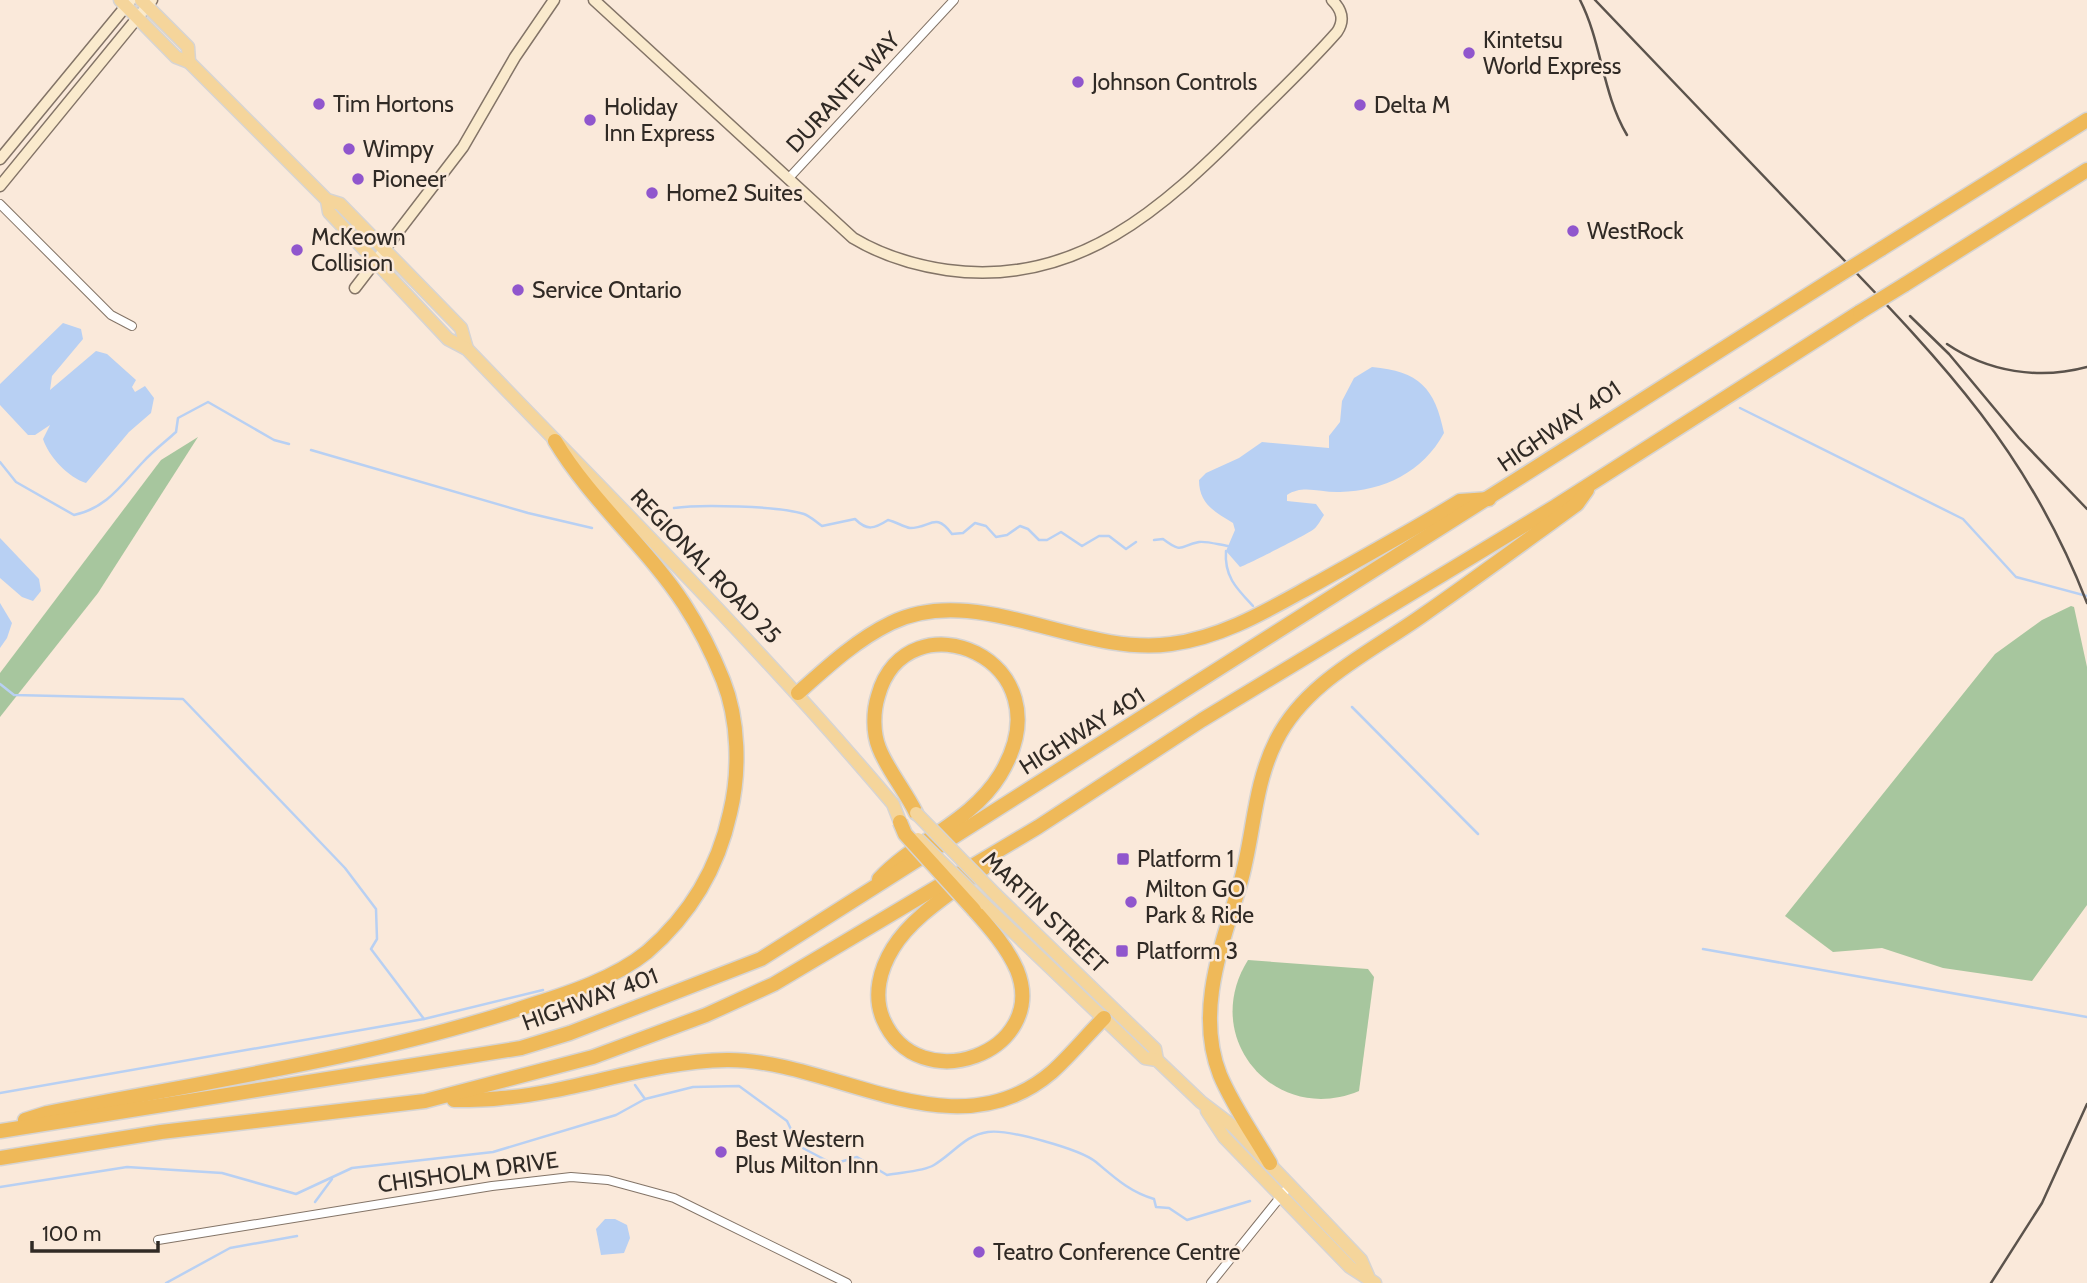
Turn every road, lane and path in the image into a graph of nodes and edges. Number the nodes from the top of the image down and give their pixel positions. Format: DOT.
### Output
graph roads {
  1 [pos="554,0"];
  2 [pos="594,0"];
  3 [pos="954,0"];
  4 [pos="1332,0"];
  5 [pos="126,2"];
  6 [pos="147,2"];
  7 [pos="137,17"];
  8 [pos="189,62"];
  9 [pos="2087,120"];
  10 [pos="0,159"];
  11 [pos="2087,170"];
  12 [pos="789,179"];
  13 [pos="0,186"];
  14 [pos="327,200"];
  15 [pos="0,204"];
  16 [pos="386,250"];
  17 [pos="376,262"];
  18 [pos="355,288"];
  19 [pos="132,326"];
  20 [pos="467,349"];
  21 [pos="555,441"];
  22 [pos="1591,483"];
  23 [pos="1490,499"];
  24 [pos="798,693"];
  25 [pos="893,804"];
  26 [pos="916,813"];
  27 [pos="900,821"];
  28 [pos="1038,827"];
  29 [pos="863,895"];
  30 [pos="978,906"];
  31 [pos="1104,1018"];
  32 [pos="1157,1060"];
  33 [pos="425,1101"];
  34 [pos="1201,1102"];
  35 [pos="0,1129"];
  36 [pos="0,1158"];
  37 [pos="1270,1163"];
  38 [pos="1290,1185"];
  39 [pos="1281,1196"];
  40 [pos="158,1240"];
  41 [pos="1372,1280"];
  42 [pos="847,1283"];
  43 [pos="1211,1283"];
  1 -- 16 [label="street"];
  2 -- 12 [label="street"];
  3 -- 12 [label="street, DURANTE WAY"];
  4 -- 12 [label="street"];
  5 -- 7 [label="main road, REGIONAL ROAD 25"];
  5 -- 10 [label="street"];
  6 -- 7 [label="street"];
  6 -- 8 [label="main road, REGIONAL ROAD 25"];
  7 -- 8 [label="main road, REGIONAL ROAD 25"];
  7 -- 13 [label="street"];
  8 -- 14 [label="main road, REGIONAL ROAD 25"];
  9 -- 23 [label="highway, HIGHWAY 401, bridge"];
  11 -- 22 [label="highway, bridge"];
  14 -- 16 [label="main road, REGIONAL ROAD 25"];
  14 -- 17 [label="main road, REGIONAL ROAD 25"];
  15 -- 19 [label="street"];
  16 -- 17 [label="street"];
  16 -- 20 [label="main road, REGIONAL ROAD 25"];
  17 -- 18 [label="street"];
  17 -- 20 [label="main road, REGIONAL ROAD 25"];
  20 -- 21 [label="main road, REGIONAL ROAD 25"];
  21 -- 24 [label="main road, REGIONAL ROAD 25"];
  21 -- 35 [label="highway"];
  22 -- 28 [label="highway"];
  22 -- 37 [label="highway"];
  23 -- 24 [label="highway"];
  23 -- 29 [label="highway, HIGHWAY 401"];
  24 -- 25 [label="main road, REGIONAL ROAD 25"];
  25 -- 26 [label="main road, MARTIN STREET"];
  25 -- 27 [label="main road, REGIONAL ROAD 25"];
  26 -- 29 [label="highway"];
  26 -- 32 [label="main road, MARTIN STREET, bridge"];
  27 -- 30 [label="highway, bridge"];
  28 -- 30 [label="highway"];
  28 -- 33 [label="highway"];
  29 -- 35 [label="highway, HIGHWAY 401"];
  30 -- 31 [label="main road, MARTIN STREET"];
  31 -- 32 [label="main road, MARTIN STREET"];
  31 -- 33 [label="highway"];
  32 -- 34 [label="main road, MARTIN STREET"];
  33 -- 36 [label="highway"];
  34 -- 37 [label="main road, MARTIN STREET"];
  34 -- 39 [label="main road, MARTIN STREET"];
  37 -- 38 [label="main road, MARTIN STREET"];
  38 -- 39 [label="street"];
  38 -- 41 [label="main road, MARTIN STREET"];
  39 -- 41 [label="main road, MARTIN STREET"];
  39 -- 43 [label="street"];
  40 -- 42 [label="street, CHISHOLM DRIVE"];
}
